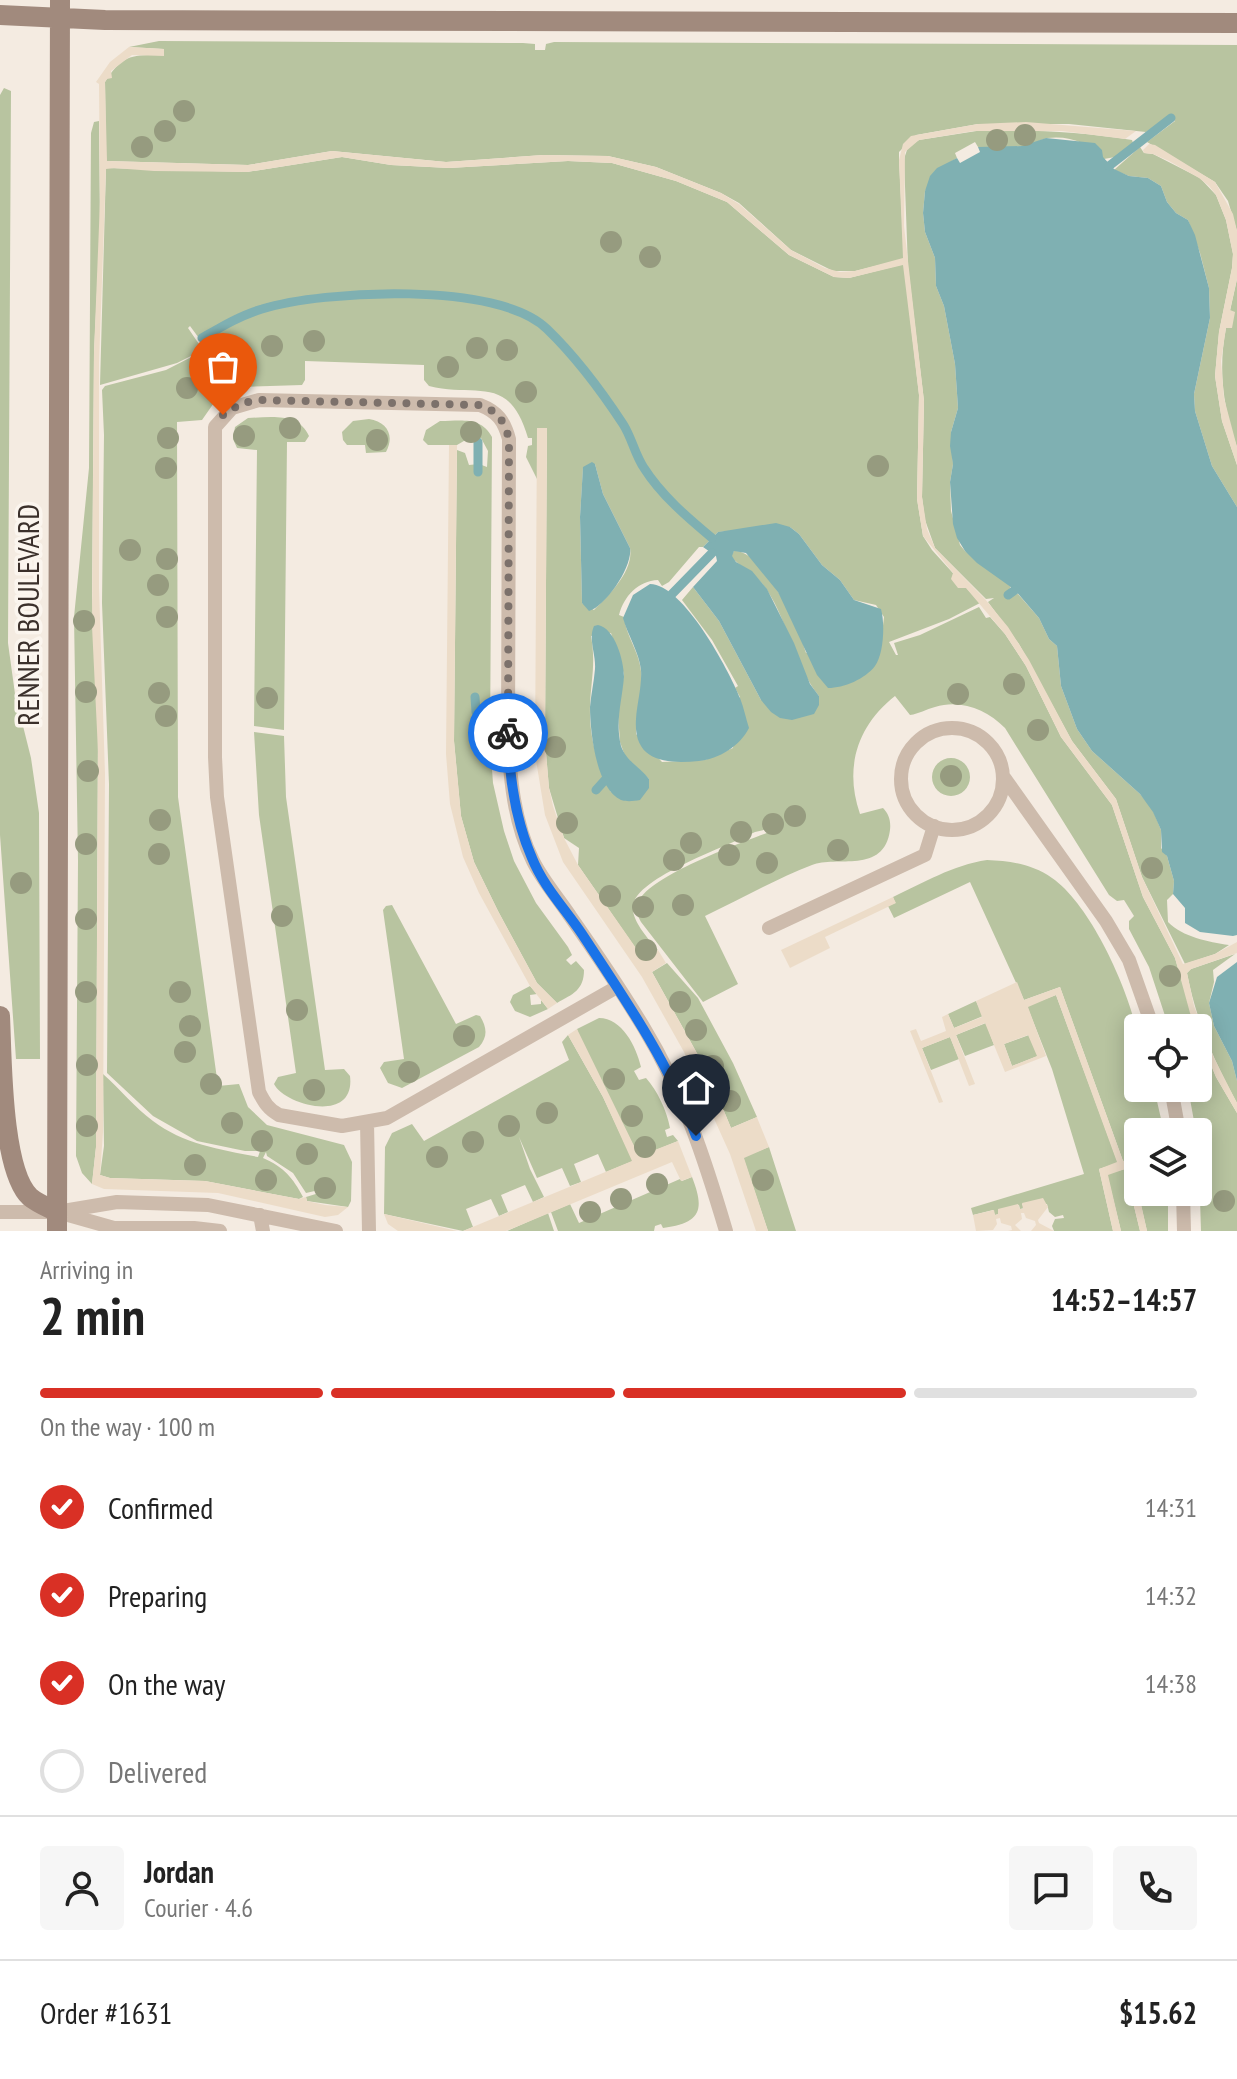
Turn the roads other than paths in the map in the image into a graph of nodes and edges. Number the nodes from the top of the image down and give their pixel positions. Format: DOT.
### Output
graph roads {
  1 [pos="60,9"];
  2 [pos="0,15"];
  3 [pos="1237,23"];
  4 [pos="1003,776"];
  5 [pos="934,826"];
  6 [pos="769,928"];
  7 [pos="617,987"];
  8 [pos="1148,1014"];
  9 [pos="0,1016"];
  10 [pos="367,1122"];
  11 [pos="1183,1206"];
  12 [pos="0,1212"];
  13 [pos="260,1215"];
  14 [pos="57,1222"];
  15 [pos="723,1230"];
  16 [pos="220,1231"];
  17 [pos="263,1231"];
  18 [pos="336,1231"];
  19 [pos="369,1231"];
  20 [pos="1184,1231"];
  1 -- 2 [label="main road"];
  1 -- 3 [label="main road"];
  1 -- 14 [label="main road, RENNER BOULEVARD"];
  4 -- 5 [label="lane"];
  4 -- 5 [label="lane"];
  4 -- 8 [label="lane"];
  5 -- 6 [label="lane"];
  7 -- 10 [label="lane"];
  7 -- 10 [label="lane"];
  7 -- 15 [label="lane"];
  9 -- 14 [label="main road"];
  10 -- 19 [label="lane"];
  11 -- 20 [label="lane"];
  12 -- 14 [label="lane"];
  13 -- 14 [label="lane"];
  13 -- 17 [label="lane"];
  13 -- 18 [label="lane"];
  14 -- 16 [label="lane"];
}
